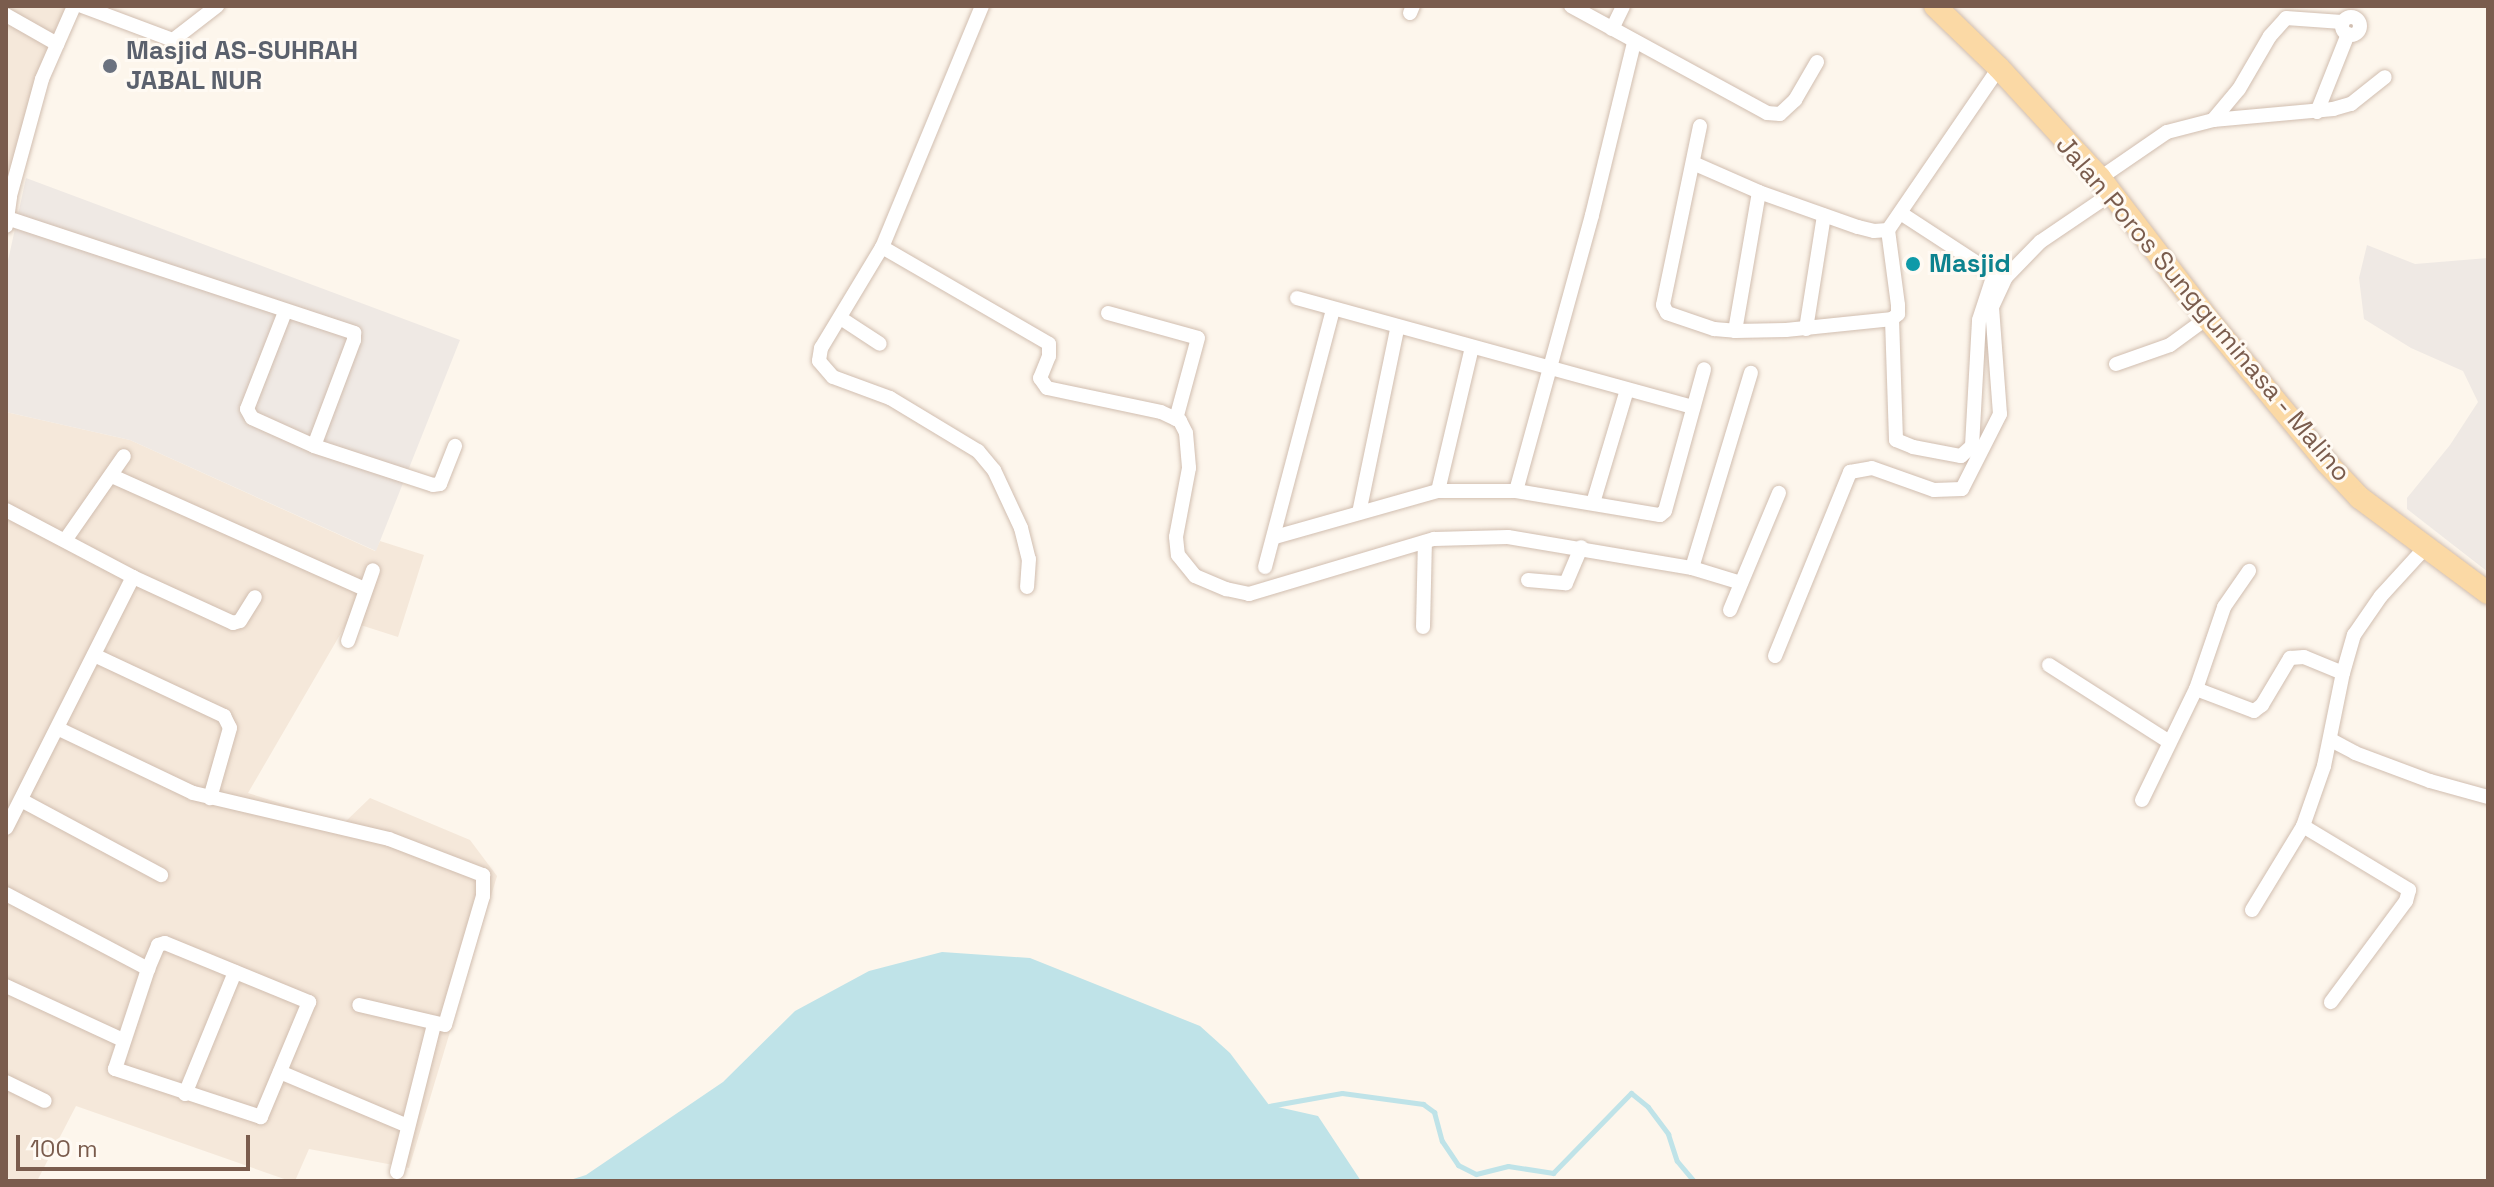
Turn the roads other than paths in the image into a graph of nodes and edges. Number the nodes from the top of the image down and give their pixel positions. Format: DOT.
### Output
graph roads {
  1 [pos="74,6"];
  2 [pos="82,6"];
  3 [pos="217,6"];
  4 [pos="982,6"];
  5 [pos="1571,6"];
  6 [pos="1623,6"];
  7 [pos="1935,6"];
  8 [pos="2280,6"];
  9 [pos="6,15"];
  10 [pos="2350,20"];
  11 [pos="2278,24"];
  12 [pos="1612,29"];
  13 [pos="1634,43"];
  14 [pos="57,44"];
  15 [pos="1817,62"];
  16 [pos="1999,68"];
  17 [pos="2385,77"];
  18 [pos="2317,112"];
  19 [pos="2213,120"];
  20 [pos="1700,126"];
  21 [pos="1693,163"];
  22 [pos="13,164"];
  23 [pos="2106,186"];
  24 [pos="1759,192"];
  25 [pos="1902,214"];
  26 [pos="1824,215"];
  27 [pos="7,222"];
  28 [pos="1888,230"];
  29 [pos="882,247"];
  30 [pos="1297,298"];
  31 [pos="1333,310"];
  32 [pos="285,312"];
  33 [pos="1108,313"];
  34 [pos="2207,318"];
  35 [pos="842,319"];
  36 [pos="1892,319"];
  37 [pos="1397,329"];
  38 [pos="1806,329"];
  39 [pos="1735,331"];
  40 [pos="880,344"];
  41 [pos="1472,347"];
  42 [pos="2116,364"];
  43 [pos="1550,366"];
  44 [pos="1704,369"];
  45 [pos="1751,373"];
  46 [pos="1627,390"];
  47 [pos="1693,407"];
  48 [pos="1176,419"];
  49 [pos="314,446"];
  50 [pos="455,446"];
  51 [pos="124,456"];
  52 [pos="112,476"];
  53 [pos="1438,491"];
  54 [pos="1516,491"];
  55 [pos="1779,493"];
  56 [pos="1593,503"];
  57 [pos="6,510"];
  58 [pos="1359,513"];
  59 [pos="1275,537"];
  60 [pos="66,539"];
  61 [pos="1425,542"];
  62 [pos="1581,547"];
  63 [pos="2425,548"];
  64 [pos="1265,567"];
  65 [pos="1692,568"];
  66 [pos="373,570"];
  67 [pos="2249,571"];
  68 [pos="133,577"];
  69 [pos="1528,580"];
  70 [pos="1741,583"];
  71 [pos="1027,587"];
  72 [pos="365,589"];
  73 [pos="2488,593"];
  74 [pos="255,597"];
  75 [pos="1730,610"];
  76 [pos="1423,627"];
  77 [pos="348,641"];
  78 [pos="94,655"];
  79 [pos="1775,656"];
  80 [pos="2049,665"];
  81 [pos="2343,673"];
  82 [pos="2196,689"];
  83 [pos="59,729"];
  84 [pos="2331,740"];
  85 [pos="2168,741"];
  86 [pos="2488,797"];
  87 [pos="210,798"];
  88 [pos="21,800"];
  89 [pos="2142,800"];
  90 [pos="2303,826"];
  91 [pos="6,828"];
  92 [pos="161,875"];
  93 [pos="6,894"];
  94 [pos="2252,910"];
  95 [pos="148,969"];
  96 [pos="235,972"];
  97 [pos="6,986"];
  98 [pos="2331,1002"];
  99 [pos="359,1005"];
  100 [pos="434,1025"];
  101 [pos="123,1040"];
  102 [pos="280,1072"];
  103 [pos="6,1082"];
  104 [pos="185,1094"];
  105 [pos="45,1101"];
  106 [pos="408,1126"];
  107 [pos="397,1172"];
  1 -- 14 [label="street"];
  2 -- 3 [label="street"];
  4 -- 29 [label="street"];
  5 -- 12 [label="street"];
  6 -- 12 [label="street"];
  7 -- 16 [label="main road, Jalan Poros Sungguminasa - Malino"];
  8 -- 11 [label="street"];
  9 -- 14 [label="street"];
  10 -- 11 [label="street"];
  10 -- 18 [label="street"];
  11 -- 19 [label="street"];
  12 -- 13 [label="street"];
  13 -- 15 [label="street"];
  13 -- 43 [label="street"];
  14 -- 22 [label="street"];
  16 -- 23 [label="main road, Jalan Poros Sungguminasa - Malino"];
  16 -- 25 [label="street"];
  17 -- 18 [label="street"];
  18 -- 19 [label="street"];
  19 -- 23 [label="street"];
  20 -- 21 [label="street"];
  21 -- 24 [label="street"];
  21 -- 39 [label="street"];
  22 -- 27 [label="street"];
  23 -- 34 [label="main road, Jalan Poros Sungguminasa - Malino"];
  23 -- 79 [label="street"];
  24 -- 26 [label="street"];
  24 -- 39 [label="street"];
  25 -- 28 [label="street"];
  25 -- 36 [label="street"];
  26 -- 28 [label="street"];
  26 -- 38 [label="street"];
  27 -- 32 [label="street"];
  28 -- 36 [label="street"];
  29 -- 35 [label="street"];
  29 -- 48 [label="street"];
  30 -- 31 [label="street"];
  31 -- 37 [label="street"];
  31 -- 59 [label="street"];
  32 -- 49 [label="street"];
  32 -- 49 [label="street"];
  33 -- 48 [label="street"];
  34 -- 42 [label="street"];
  34 -- 63 [label="main road, Jalan Poros Sungguminasa - Malino"];
  35 -- 40 [label="street"];
  35 -- 71 [label="street"];
  36 -- 38 [label="street"];
  37 -- 41 [label="street"];
  37 -- 58 [label="street"];
  38 -- 39 [label="street"];
  41 -- 43 [label="street"];
  41 -- 53 [label="street"];
  43 -- 46 [label="street"];
  43 -- 54 [label="street"];
  44 -- 47 [label="street"];
  45 -- 65 [label="street"];
  46 -- 47 [label="street"];
  46 -- 56 [label="street"];
  47 -- 56 [label="street"];
  48 -- 61 [label="street"];
  49 -- 50 [label="street"];
  51 -- 52 [label="street"];
  52 -- 60 [label="street"];
  52 -- 72 [label="street"];
  53 -- 54 [label="street"];
  53 -- 58 [label="street"];
  54 -- 56 [label="street"];
  55 -- 70 [label="street"];
  57 -- 60 [label="street"];
  58 -- 59 [label="street"];
  59 -- 64 [label="street"];
  60 -- 68 [label="street"];
  61 -- 62 [label="street"];
  61 -- 76 [label="street"];
  62 -- 65 [label="street"];
  62 -- 69 [label="street"];
  63 -- 73 [label="main road, Jalan Poros Sungguminasa - Malino"];
  63 -- 81 [label="street"];
  65 -- 70 [label="street"];
  66 -- 72 [label="street"];
  67 -- 82 [label="street"];
  68 -- 74 [label="street"];
  68 -- 78 [label="street"];
  70 -- 75 [label="street"];
  72 -- 77 [label="street"];
  78 -- 83 [label="street"];
  78 -- 87 [label="street"];
  80 -- 85 [label="street"];
  81 -- 82 [label="street"];
  81 -- 84 [label="street"];
  82 -- 85 [label="street"];
  83 -- 87 [label="street"];
  83 -- 88 [label="street"];
  84 -- 86 [label="street"];
  84 -- 90 [label="street"];
  85 -- 89 [label="street"];
  87 -- 100 [label="street"];
  88 -- 91 [label="street"];
  88 -- 92 [label="street"];
  90 -- 94 [label="street"];
  90 -- 98 [label="street"];
  93 -- 95 [label="street"];
  95 -- 96 [label="street"];
  95 -- 101 [label="street"];
  96 -- 102 [label="street"];
  96 -- 104 [label="street"];
  97 -- 101 [label="street"];
  99 -- 100 [label="street"];
  100 -- 106 [label="street"];
  101 -- 104 [label="street"];
  102 -- 104 [label="street"];
  102 -- 106 [label="street"];
  103 -- 105 [label="street"];
  106 -- 107 [label="street"];
}
